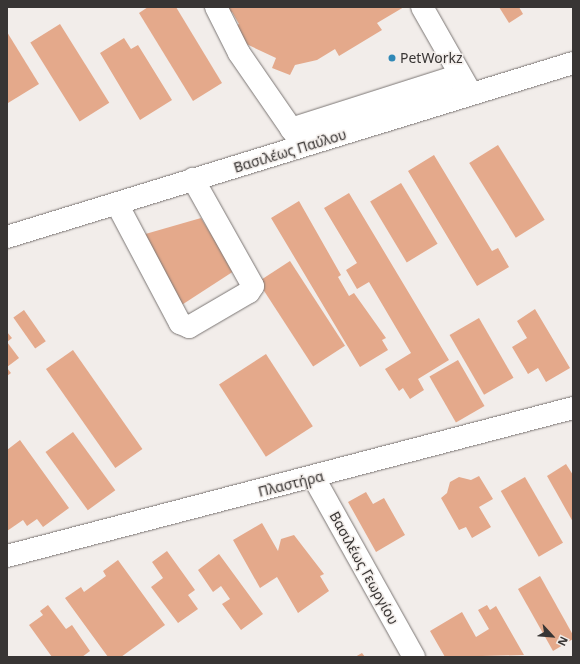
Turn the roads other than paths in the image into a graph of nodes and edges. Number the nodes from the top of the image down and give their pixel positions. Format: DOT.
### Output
graph roads {
  1 [pos="216,7"];
  2 [pos="422,7"];
  3 [pos="573,63"];
  4 [pos="460,75"];
  5 [pos="472,94"];
  6 [pos="291,129"];
  7 [pos="304,147"];
  8 [pos="193,179"];
  9 [pos="117,204"];
  10 [pos="7,237"];
  11 [pos="573,408"];
  12 [pos="314,478"];
  13 [pos="7,556"];
  14 [pos="414,657"];
  1 -- 6 [label="street"];
  2 -- 4 [label="street"];
  3 -- 5 [label="street, Βασιλέως Παύλου"];
  4 -- 5 [label="street"];
  4 -- 6 [label="street"];
  5 -- 7 [label="street, Βασιλέως Παύλου"];
  6 -- 7 [label="street"];
  7 -- 8 [label="street, Βασιλέως Παύλου"];
  8 -- 9 [label="street, Βασιλέως Παύλου"];
  8 -- 9 [label="street"];
  9 -- 10 [label="street, Βασιλέως Παύλου"];
  11 -- 12 [label="street, Πλαστήρα"];
  12 -- 13 [label="street, Πλαστήρα"];
  12 -- 14 [label="street, Βασιλέως Γεωργίου"];
}
